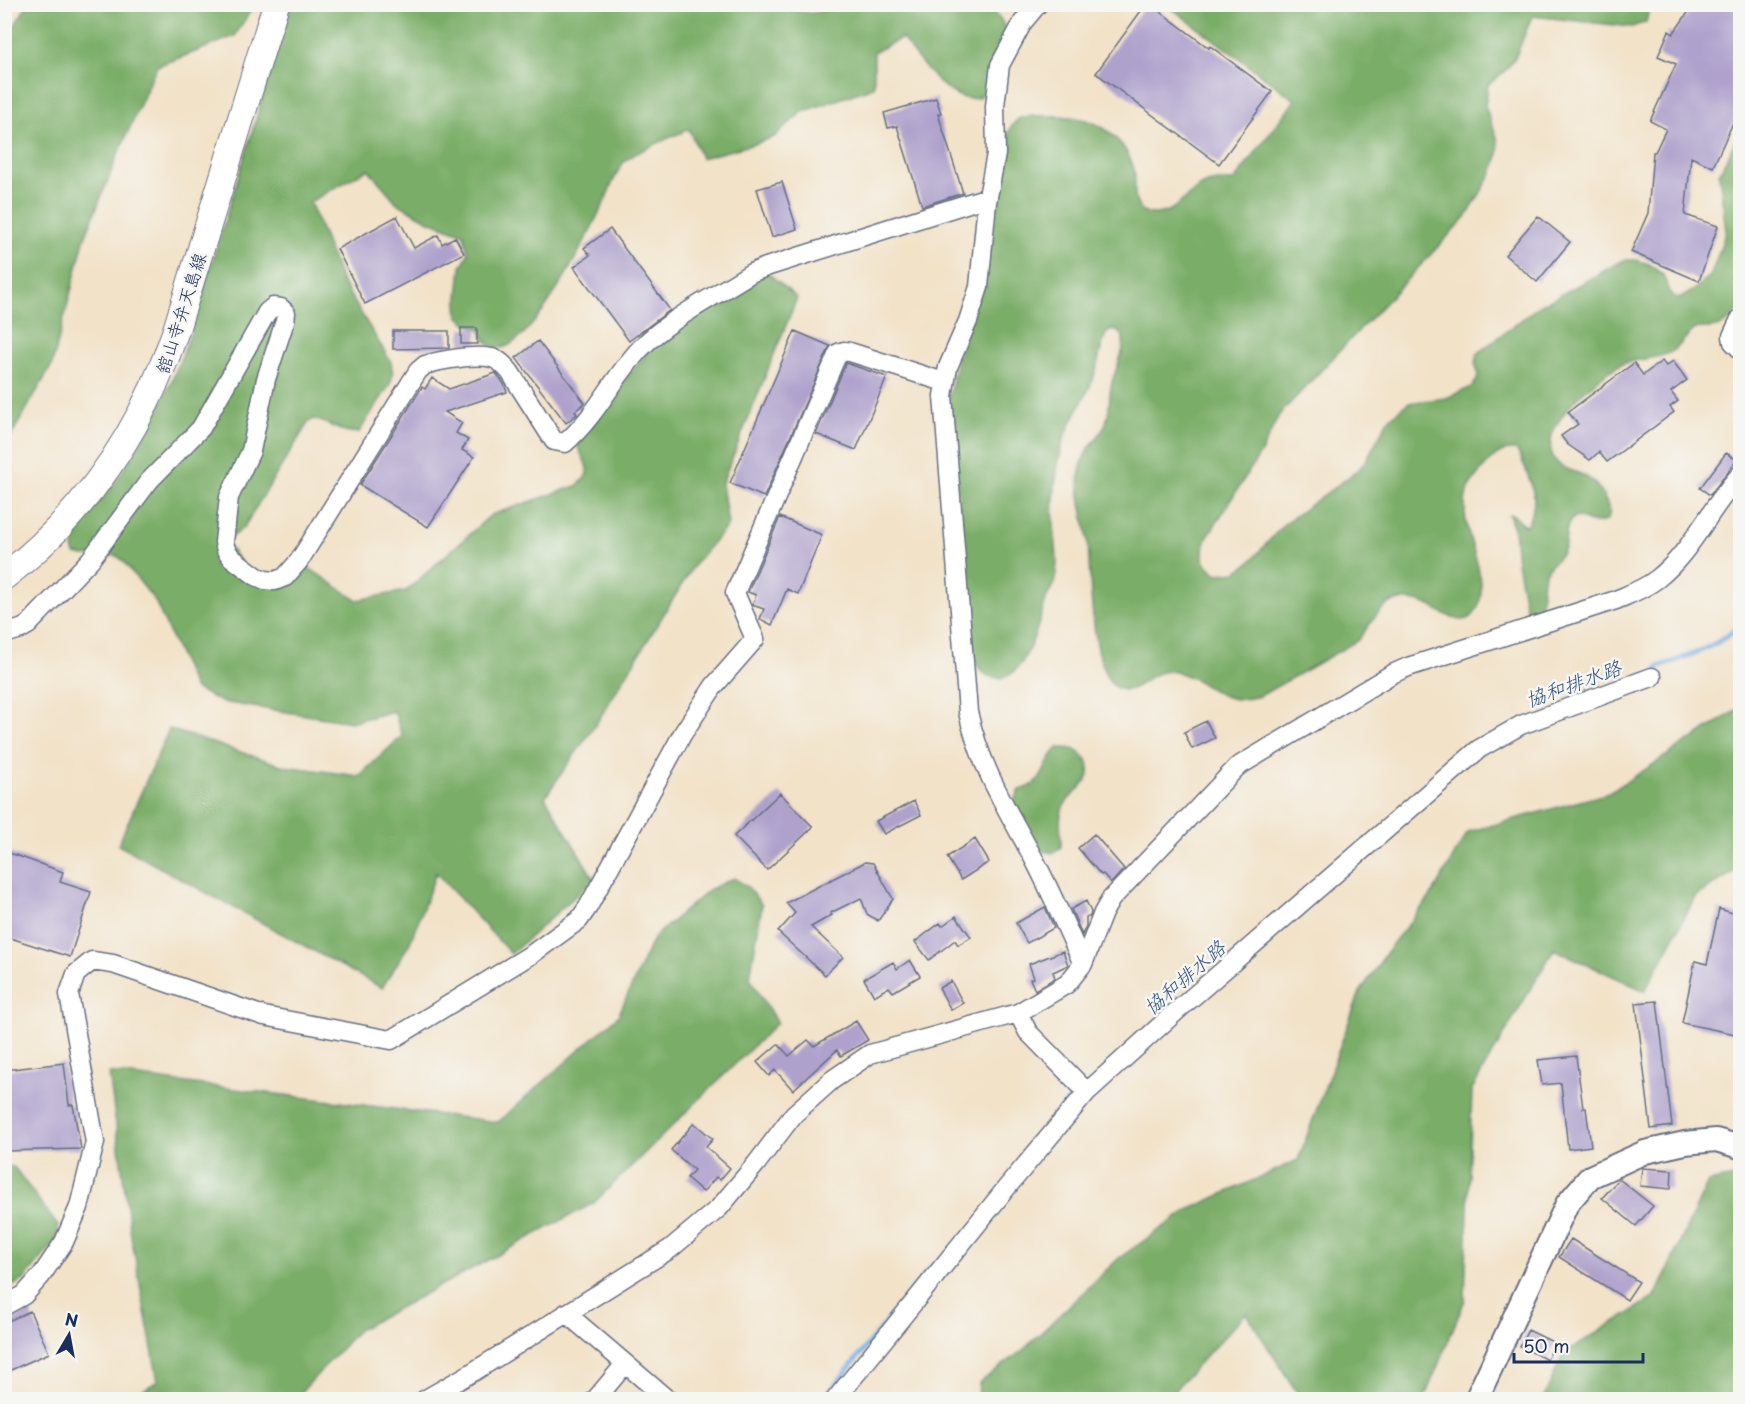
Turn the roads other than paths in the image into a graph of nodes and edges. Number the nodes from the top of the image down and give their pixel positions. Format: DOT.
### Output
graph roads {
  1 [pos="276,4"];
  2 [pos="1038,4"];
  3 [pos="988,197"];
  4 [pos="1740,319"];
  5 [pos="1740,349"];
  6 [pos="944,382"];
  7 [pos="1740,475"];
  8 [pos="4,578"];
  9 [pos="4,634"];
  10 [pos="1652,677"];
  11 [pos="1083,964"];
  12 [pos="1018,1013"];
  13 [pos="1082,1087"];
  14 [pos="1740,1147"];
  15 [pos="4,1306"];
  16 [pos="566,1313"];
  17 [pos="625,1364"];
  18 [pos="424,1400"];
  19 [pos="595,1400"];
  20 [pos="668,1400"];
  21 [pos="836,1400"];
  22 [pos="1476,1400"];
  1 -- 8 [label="main road, 舘山寺弁天島線"];
  2 -- 3 [label="street"];
  3 -- 6 [label="street"];
  3 -- 9 [label="street"];
  4 -- 5 [label="street"];
  6 -- 11 [label="street"];
  6 -- 15 [label="street"];
  7 -- 11 [label="street"];
  10 -- 13 [label="street"];
  11 -- 12 [label="street"];
  12 -- 13 [label="street"];
  12 -- 16 [label="street"];
  13 -- 21 [label="street"];
  14 -- 22 [label="street"];
  16 -- 17 [label="street"];
  16 -- 18 [label="street"];
  17 -- 19 [label="street"];
  17 -- 20 [label="street"];
}
